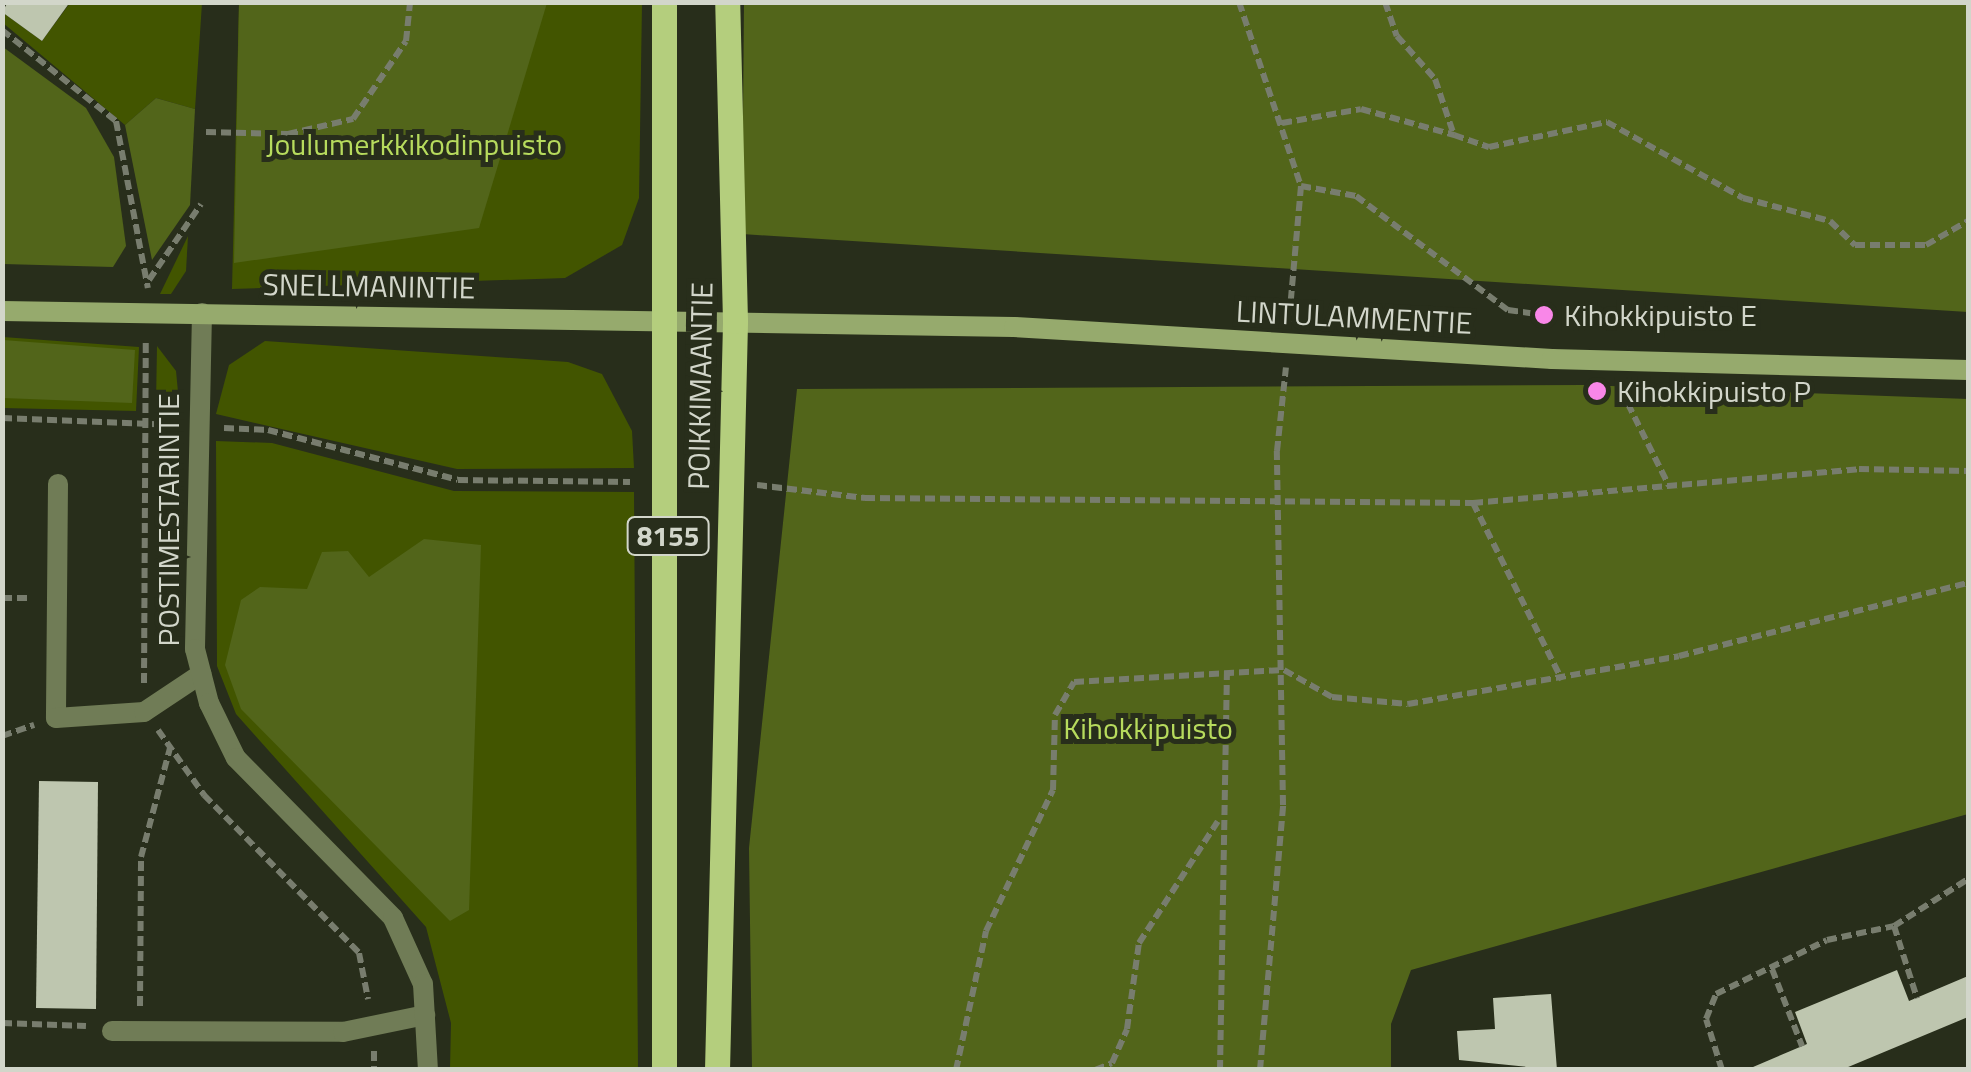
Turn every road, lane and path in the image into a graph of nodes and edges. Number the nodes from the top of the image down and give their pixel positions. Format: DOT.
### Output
graph roads {
  1 [pos="410,2"];
  2 [pos="664,2"];
  3 [pos="727,2"];
  4 [pos="1239,2"];
  5 [pos="1385,2"];
  6 [pos="2,30"];
  7 [pos="1282,122"];
  8 [pos="206,132"];
  9 [pos="1454,135"];
  10 [pos="1301,186"];
  11 [pos="201,204"];
  12 [pos="1968,221"];
  13 [pos="2,311"];
  14 [pos="202,313"];
  15 [pos="1544,315"];
  16 [pos="735,321"];
  17 [pos="670,322"];
  18 [pos="1289,322"];
  19 [pos="1286,364"];
  20 [pos="1968,370"];
  21 [pos="1610,390"];
  22 [pos="2,418"];
  23 [pos="196,426"];
  24 [pos="1968,471"];
  25 [pos="630,482"];
  26 [pos="58,484"];
  27 [pos="746,484"];
  28 [pos="1670,486"];
  29 [pos="1281,502"];
  30 [pos="1473,503"];
  31 [pos="1968,583"];
  32 [pos="1284,670"];
  33 [pos="1228,671"];
  34 [pos="201,674"];
  35 [pos="1562,680"];
  36 [pos="170,746"];
  37 [pos="1220,818"];
  38 [pos="1968,878"];
  39 [pos="1894,926"];
  40 [pos="1772,969"];
  41 [pos="1917,998"];
  42 [pos="425,1016"];
  43 [pos="2,1023"];
  44 [pos="112,1031"];
  45 [pos="140,1032"];
  46 [pos="1802,1046"];
  47 [pos="428,1070"];
  48 [pos="664,1070"];
  49 [pos="716,1070"];
  50 [pos="956,1070"];
  51 [pos="1095,1070"];
  52 [pos="1220,1070"];
  53 [pos="1260,1070"];
  54 [pos="1722,1070"];
  1 -- 8 [label="path"];
  2 -- 17 [label="main road, POIKKIMAANTIE / 8155"];
  3 -- 16 [label="main road, POIKKIMAANTIE / 8155"];
  4 -- 7 [label="path"];
  5 -- 9 [label="path"];
  6 -- 11 [label="path"];
  7 -- 9 [label="path"];
  7 -- 10 [label="path"];
  9 -- 12 [label="path"];
  10 -- 15 [label="path"];
  10 -- 18 [label="path"];
  13 -- 14 [label="street, SNELLMANINTIE"];
  14 -- 17 [label="street, SNELLMANINTIE"];
  14 -- 23 [label="street, POSTIMESTARINTIE"];
  16 -- 17 [label="street, SNELLMANINTIE"];
  16 -- 20 [label="street, LINTULAMMENTIE"];
  16 -- 49 [label="main road, POIKKIMAANTIE / 8155"];
  17 -- 48 [label="main road, POIKKIMAANTIE / 8155"];
  19 -- 29 [label="path"];
  21 -- 28 [label="path"];
  22 -- 23 [label="path"];
  23 -- 25 [label="path"];
  23 -- 34 [label="street, POSTIMESTARINTIE"];
  24 -- 28 [label="path"];
  26 -- 34 [label="street"];
  27 -- 29 [label="path"];
  28 -- 30 [label="path"];
  29 -- 30 [label="path"];
  29 -- 32 [label="path"];
  30 -- 35 [label="path"];
  31 -- 35 [label="path"];
  32 -- 33 [label="path"];
  32 -- 35 [label="path"];
  32 -- 53 [label="path"];
  33 -- 37 [label="path"];
  33 -- 50 [label="path"];
  34 -- 42 [label="street, POSTIMESTARINTIE"];
  36 -- 45 [label="path"];
  37 -- 51 [label="path"];
  37 -- 52 [label="path"];
  38 -- 39 [label="path"];
  39 -- 40 [label="path"];
  39 -- 41 [label="path"];
  40 -- 46 [label="path"];
  40 -- 54 [label="path"];
  42 -- 45 [label="street"];
  42 -- 47 [label="street, POSTIMESTARINTIE"];
  43 -- 44 [label="path"];
  44 -- 45 [label="street"];
}
